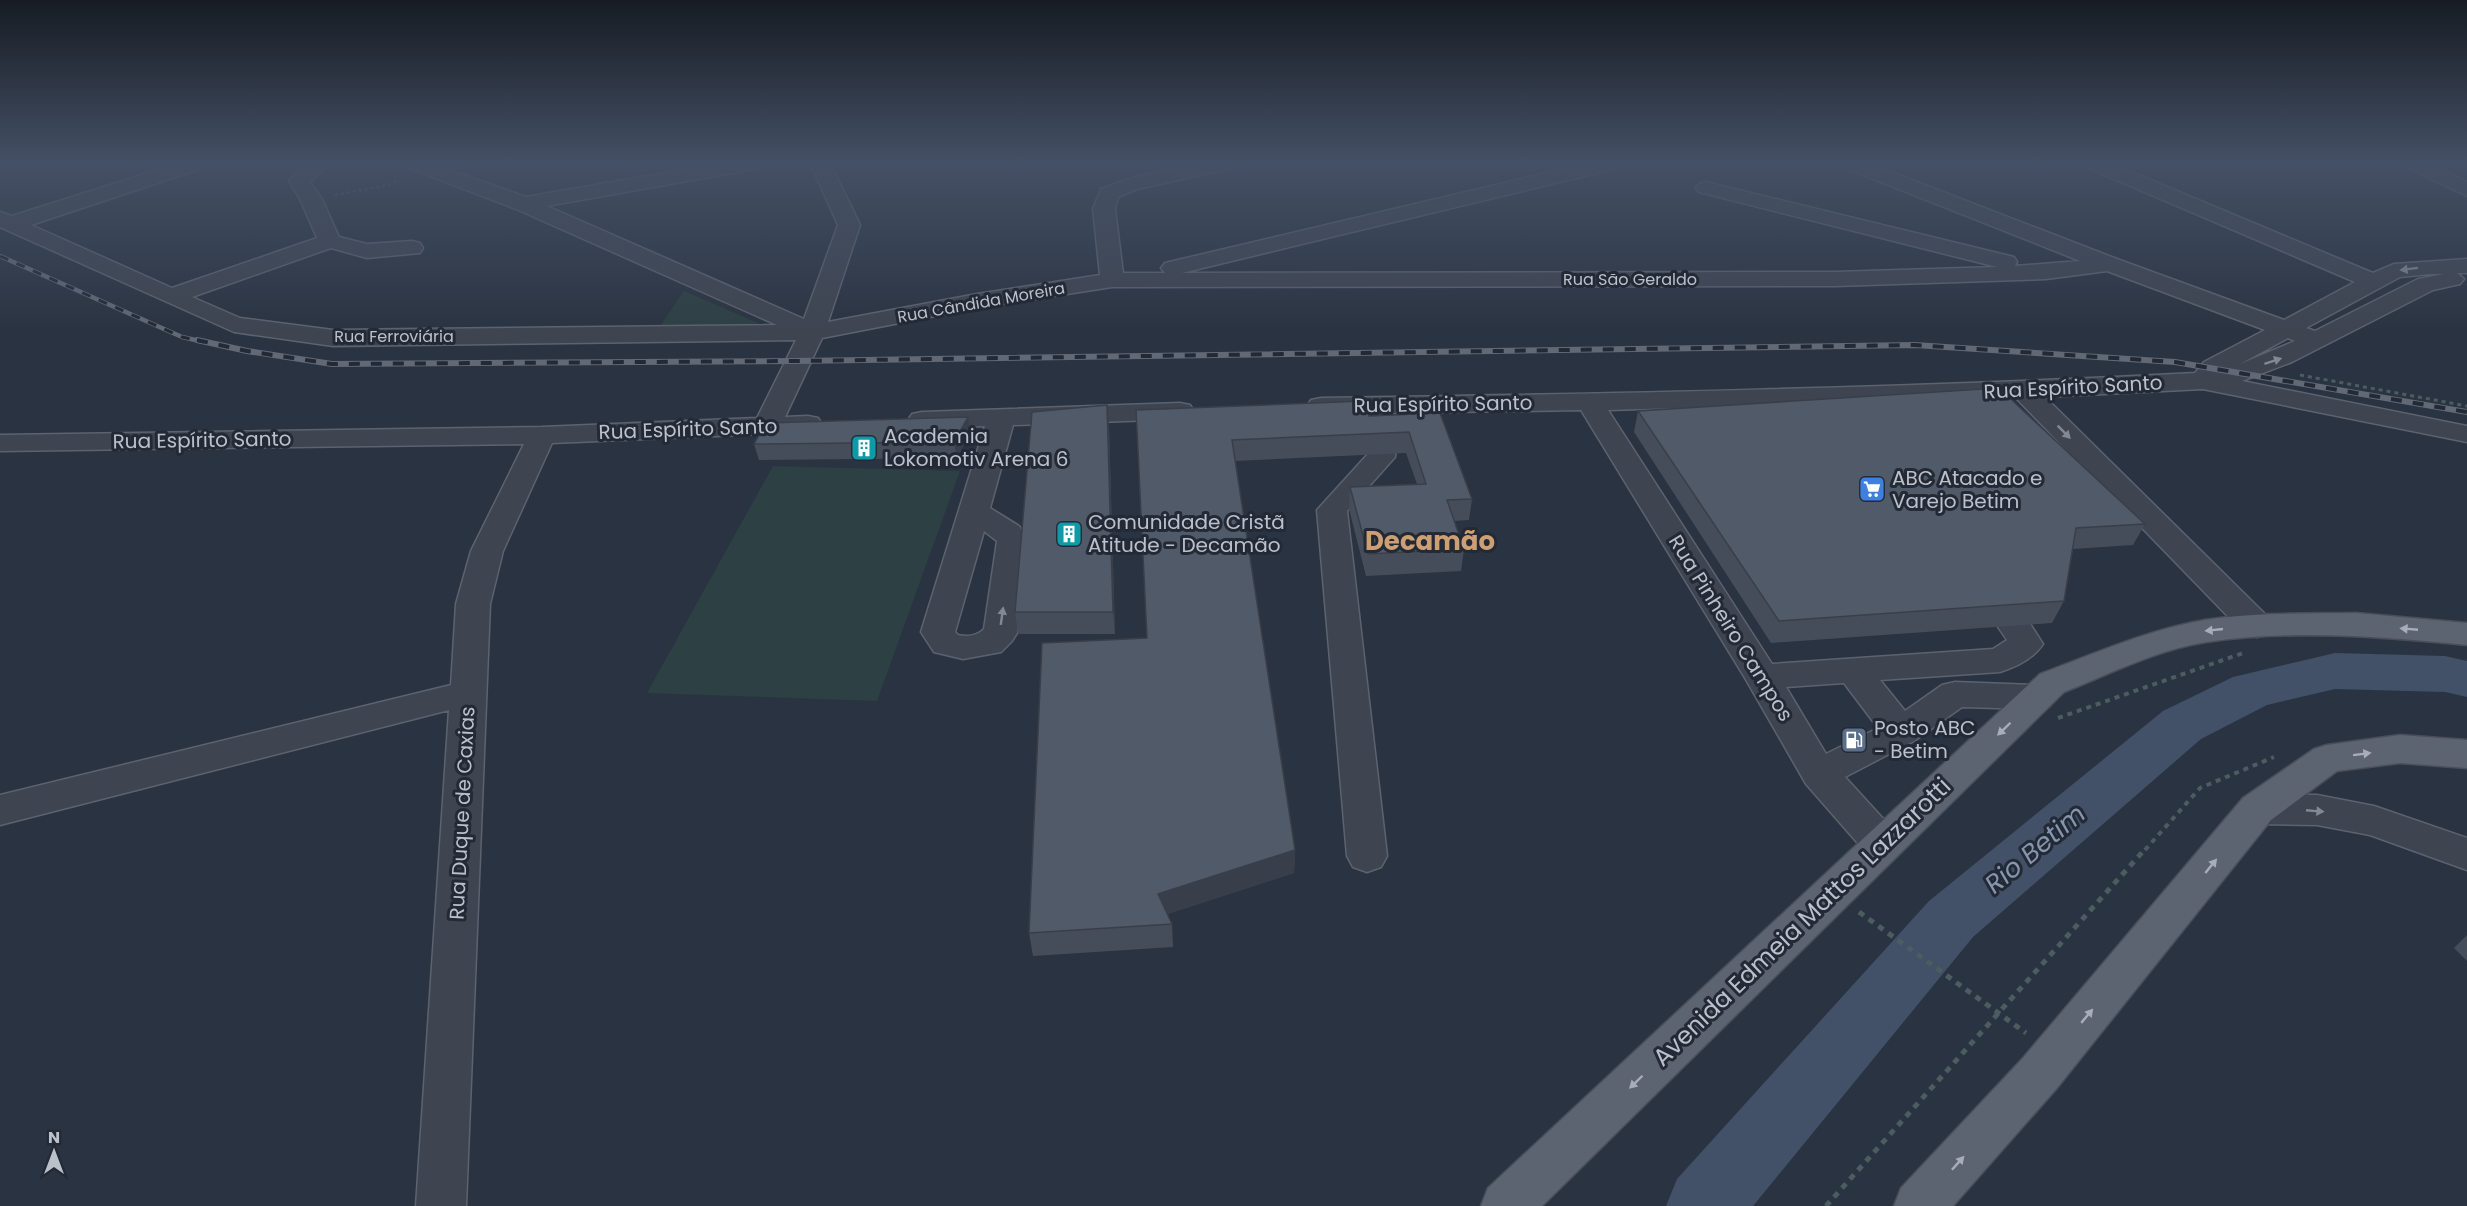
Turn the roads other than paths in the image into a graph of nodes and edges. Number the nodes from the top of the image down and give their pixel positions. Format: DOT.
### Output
graph roads {
  1 [pos="320,219"];
  2 [pos="558,219"];
  3 [pos="846,219"];
  4 [pos="1105,219"];
  5 [pos="1366,219"];
  6 [pos="1833,219"];
  7 [pos="1994,219"];
  8 [pos="2226,219"];
  9 [pos="5,221"];
  10 [pos="330,241"];
  11 [pos="412,248"];
  12 [pos="2109,264"];
  13 [pos="2467,266"];
  14 [pos="2046,272"];
  15 [pos="2467,277"];
  16 [pos="1112,280"];
  17 [pos="1150,280"];
  18 [pos="2374,282"];
  19 [pos="173,296"];
  20 [pos="2283,329"];
  21 [pos="812,332"];
  22 [pos="2316,340"];
  23 [pos="2211,382"];
  24 [pos="2023,390"];
  25 [pos="1590,402"];
  26 [pos="1373,405"];
  27 [pos="1301,407"];
  28 [pos="1205,410"];
  29 [pos="1002,417"];
  30 [pos="897,421"];
  31 [pos="838,423"];
  32 [pos="766,425"];
  33 [pos="2467,434"];
  34 [pos="542,435"];
  35 [pos="0,443"];
  36 [pos="974,512"];
  37 [pos="2013,624"];
  38 [pos="2467,634"];
  39 [pos="2254,638"];
  40 [pos="1853,670"];
  41 [pos="1762,677"];
  42 [pos="468,693"];
  43 [pos="2046,708"];
  44 [pos="1901,732"];
  45 [pos="2467,754"];
  46 [pos="1819,774"];
  47 [pos="2257,809"];
  48 [pos="0,810"];
  49 [pos="1883,846"];
  50 [pos="2467,854"];
  51 [pos="1367,856"];
  52 [pos="441,1206"];
  53 [pos="1506,1206"];
  54 [pos="1919,1206"];
  1 -- 10 [label="street"];
  2 -- 21 [label="street"];
  3 -- 21 [label="street"];
  4 -- 16 [label="street"];
  5 -- 17 [label="street"];
  6 -- 14 [label="street"];
  7 -- 12 [label="street"];
  8 -- 18 [label="street"];
  9 -- 19 [label="street, Rua Ferroviária"];
  10 -- 11 [label="street"];
  10 -- 19 [label="street"];
  12 -- 14 [label="street, Rua São Geraldo"];
  12 -- 20 [label="street"];
  13 -- 18 [label="street, one-way"];
  14 -- 17 [label="street, Rua São Geraldo"];
  15 -- 22 [label="street"];
  16 -- 17 [label="street, Rua Cândida Moreira"];
  16 -- 21 [label="street, Rua Cândida Moreira"];
  18 -- 20 [label="street"];
  19 -- 21 [label="street, Rua Ferroviária"];
  20 -- 22 [label="street"];
  20 -- 23 [label="street"];
  21 -- 32 [label="street"];
  23 -- 22 [label="street, one-way"];
  23 -- 24 [label="street, Rua Espírito Santo"];
  23 -- 33 [label="street"];
  24 -- 25 [label="street, Rua Espírito Santo"];
  24 -- 39 [label="street, one-way"];
  25 -- 26 [label="street, Rua Espírito Santo"];
  25 -- 41 [label="street, Rua Pinheiro Campos"];
  26 -- 27 [label="street, Rua Espírito Santo"];
  26 -- 51 [label="street"];
  28 -- 29 [label="street"];
  29 -- 30 [label="street"];
  29 -- 36 [label="street"];
  31 -- 32 [label="street, Rua Espírito Santo"];
  32 -- 34 [label="street, Rua Espírito Santo"];
  34 -- 35 [label="street, Rua Espírito Santo"];
  34 -- 42 [label="street, Rua Duque de Caxias"];
  37 -- 40 [label="street"];
  38 -- 39 [label="main road, Avenida Edmeia Mattos Lazzarotti, one-way"];
  39 -- 43 [label="main road, Avenida Edmeia Mattos Lazzarotti, one-way"];
  40 -- 41 [label="street"];
  40 -- 44 [label="street"];
  41 -- 46 [label="street, Rua Pinheiro Campos"];
  42 -- 48 [label="street"];
  42 -- 52 [label="street, Rua Duque de Caxias"];
  43 -- 44 [label="street"];
  43 -- 49 [label="main road, Avenida Edmeia Mattos Lazzarotti, one-way"];
  44 -- 46 [label="street"];
  47 -- 45 [label="main road, one-way"];
  46 -- 49 [label="street, Rua Pinheiro Campos"];
  47 -- 50 [label="street, one-way"];
  54 -- 47 [label="main road, one-way"];
  49 -- 53 [label="main road, Avenida Edmeia Mattos Lazzarotti, one-way"];
}
